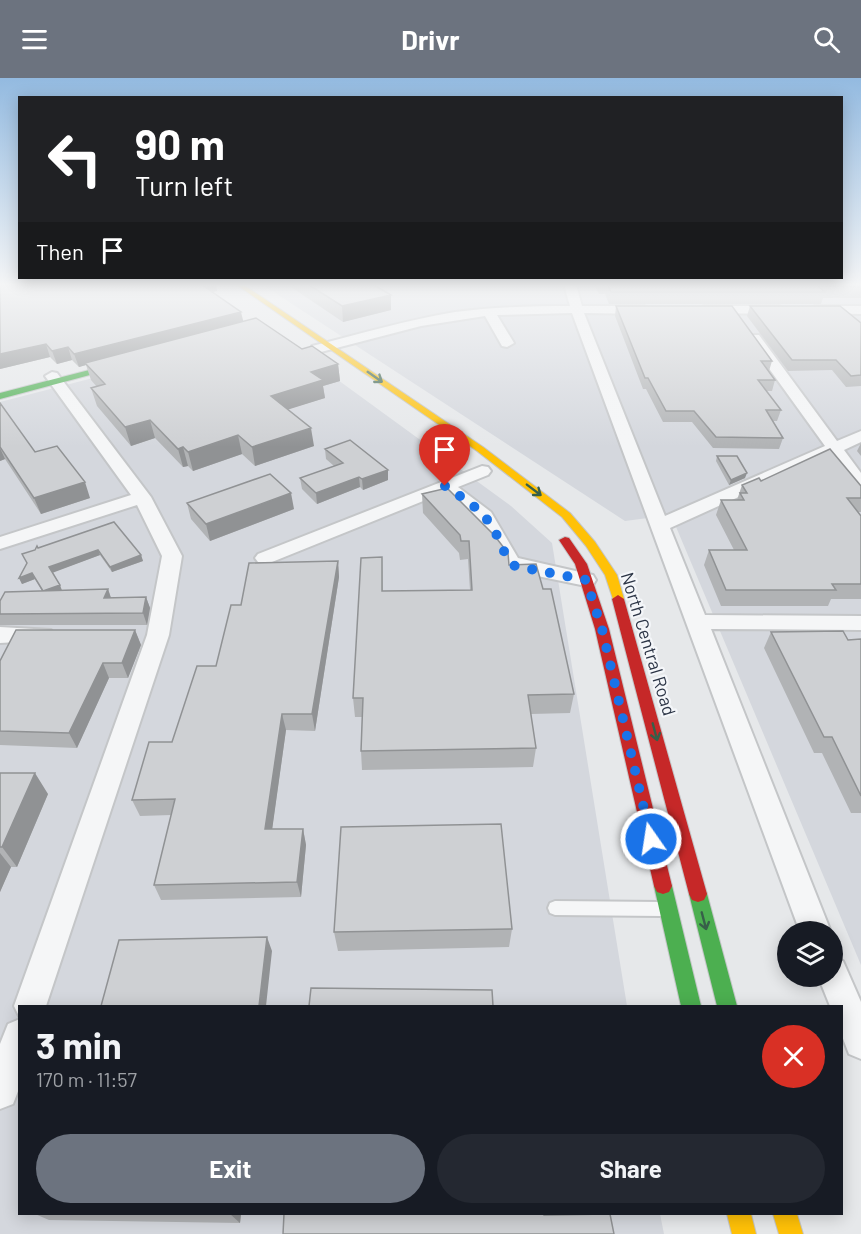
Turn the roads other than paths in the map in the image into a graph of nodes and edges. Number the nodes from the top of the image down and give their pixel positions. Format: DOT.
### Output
graph roads {
  1 [pos="308,339"];
  2 [pos="358,339"];
  3 [pos="505,339"];
  4 [pos="588,339"];
  5 [pos="755,339"];
  6 [pos="507,343"];
  7 [pos="324,348"];
  8 [pos="145,355"];
  9 [pos="54,378"];
  10 [pos="0,389"];
  11 [pos="0,396"];
  12 [pos="418,424"];
  13 [pos="861,436"];
  14 [pos="835,448"];
  15 [pos="464,458"];
  16 [pos="487,475"];
  17 [pos="861,485"];
  18 [pos="445,486"];
  19 [pos="142,497"];
  20 [pos="555,525"];
  21 [pos="659,526"];
  22 [pos="0,543"];
  23 [pos="265,558"];
  24 [pos="586,580"];
  25 [pos="696,622"];
  26 [pos="861,623"];
  27 [pos="0,635"];
  28 [pos="68,635"];
  29 [pos="555,908"];
  30 [pos="668,909"];
  31 [pos="812,921"];
  32 [pos="838,987"];
  33 [pos="30,1005"];
  34 [pos="691,1005"];
  35 [pos="728,1005"];
  36 [pos="18,1042"];
  37 [pos="861,1042"];
  38 [pos="0,1091"];
  39 [pos="739,1215"];
  40 [pos="785,1215"];
  41 [pos="744,1234"];
  42 [pos="790,1234"];
  1 -- 7 [label="main road, North Central Road"];
  2 -- 7 [label="street"];
  3 -- 6 [label="street"];
  4 -- 21 [label="street"];
  5 -- 14 [label="street"];
  7 -- 12 [label="main road, North Central Road"];
  7 -- 35 [label="main road, North Central Road, one-way"];
  8 -- 9 [label="main road"];
  9 -- 10 [label="main road"];
  9 -- 11 [label="main road"];
  9 -- 19 [label="street"];
  13 -- 14 [label="street"];
  14 -- 17 [label="street"];
  14 -- 21 [label="street"];
  15 -- 16 [label="main road"];
  16 -- 18 [label="street"];
  18 -- 23 [label="street"];
  18 -- 24 [label="street"];
  19 -- 22 [label="street"];
  19 -- 33 [label="street"];
  20 -- 24 [label="main road"];
  21 -- 25 [label="street"];
  24 -- 30 [label="main road"];
  25 -- 26 [label="street"];
  25 -- 31 [label="street"];
  27 -- 28 [label="street"];
  29 -- 30 [label="lane"];
  30 -- 34 [label="main road"];
  32 -- 37 [label="street"];
  36 -- 38 [label="street"];
  39 -- 41 [label="main road"];
  40 -- 42 [label="main road"];
}
